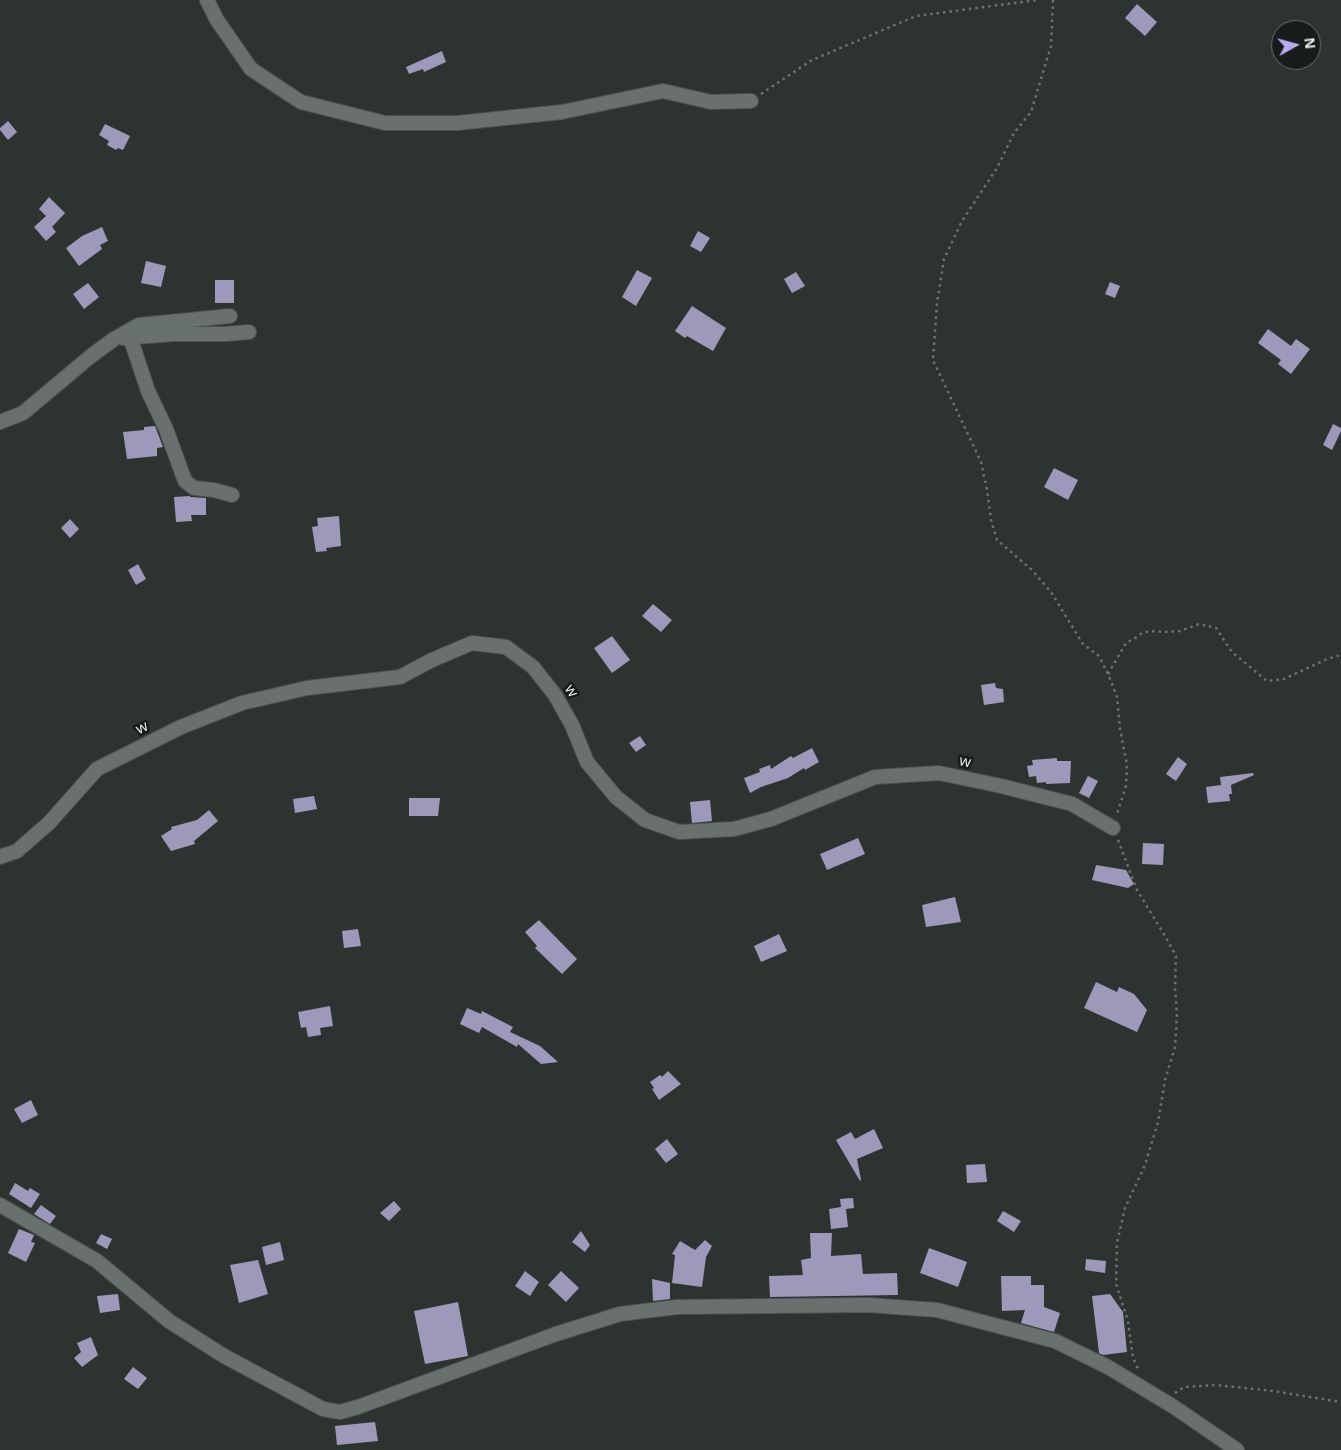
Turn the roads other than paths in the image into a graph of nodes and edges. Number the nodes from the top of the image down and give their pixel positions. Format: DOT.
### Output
graph roads {
  1 [pos="207,0"];
  2 [pos="752,101"];
  3 [pos="230,316"];
  4 [pos="249,332"];
  5 [pos="130,337"];
  6 [pos="114,339"];
  7 [pos="0,422"];
  8 [pos="232,495"];
  9 [pos="1113,828"];
  10 [pos="0,857"];
  11 [pos="0,1205"];
  12 [pos="1237,1450"];
  1 -- 2 [label="street"];
  3 -- 6 [label="street"];
  4 -- 5 [label="street"];
  5 -- 6 [label="street"];
  5 -- 8 [label="street"];
  6 -- 7 [label="street"];
  9 -- 10 [label="street, w"];
  11 -- 12 [label="street"];
}
